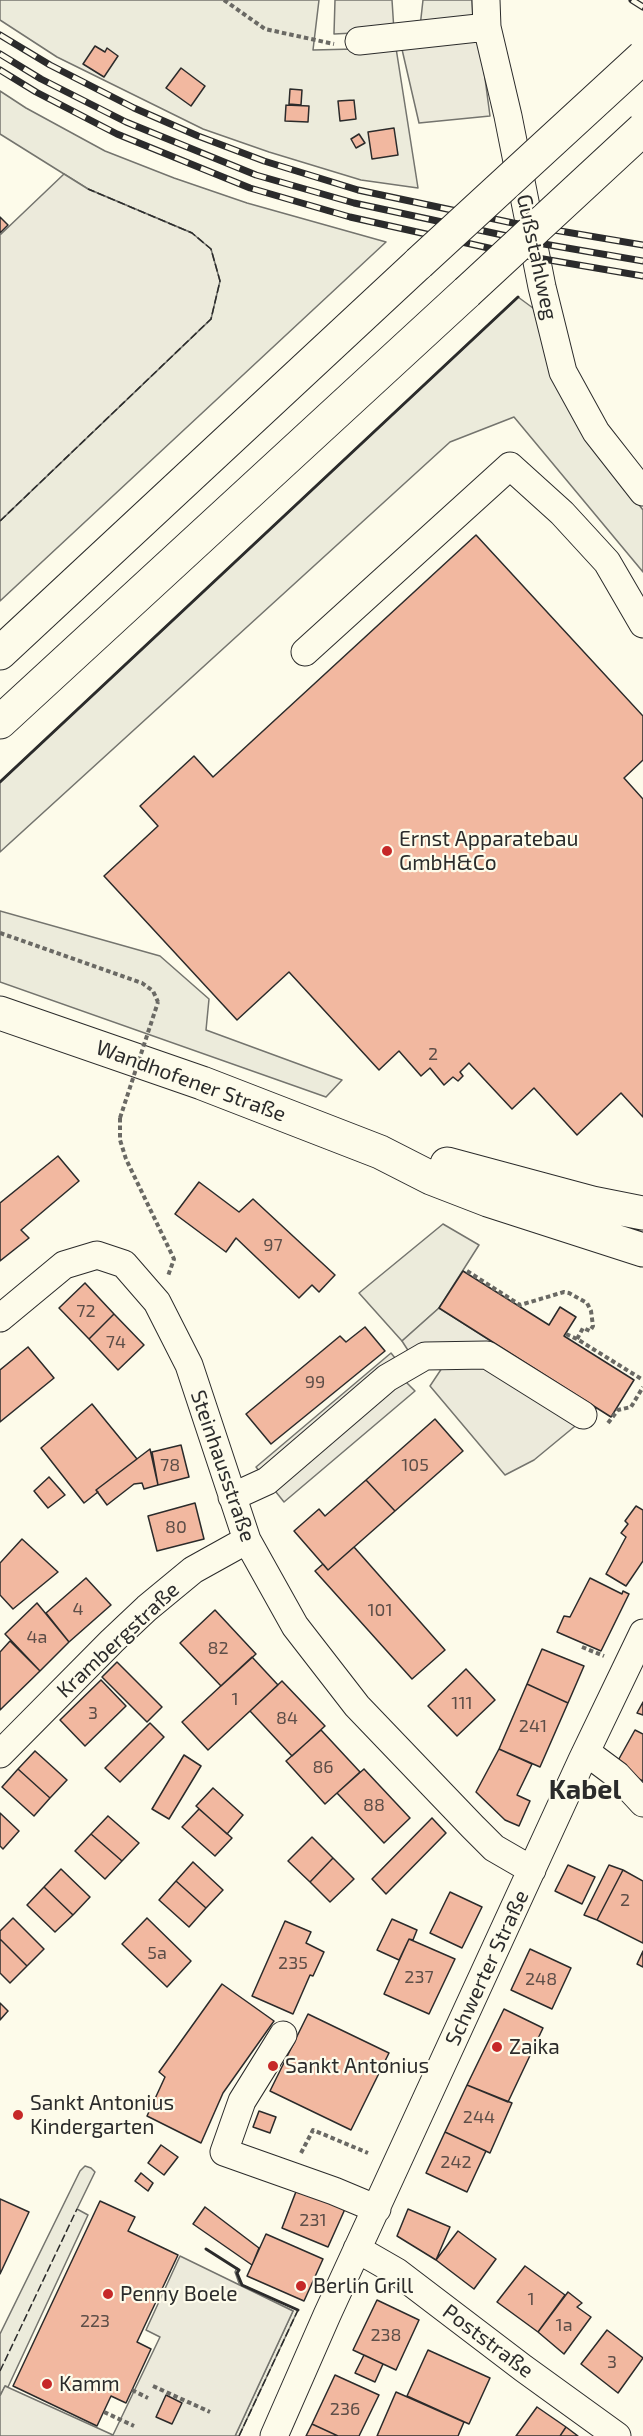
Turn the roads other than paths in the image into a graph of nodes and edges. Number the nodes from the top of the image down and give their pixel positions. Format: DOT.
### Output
graph roads {
  1 [pos="486,0"];
  2 [pos="487,27"];
  3 [pos="358,41"];
  4 [pos="643,57"];
  5 [pos="643,129"];
  6 [pos="643,492"];
  7 [pos="643,624"];
  8 [pos="305,652"];
  9 [pos="0,653"];
  10 [pos="0,722"];
  11 [pos="0,1013"];
  12 [pos="380,1152"];
  13 [pos="643,1213"];
  14 [pos="639,1252"];
  15 [pos="0,1318"];
  16 [pos="594,1419"];
  17 [pos="232,1497"];
  18 [pos="247,1540"];
  19 [pos="643,1633"];
  20 [pos="586,1752"];
  21 [pos="0,1754"];
  22 [pos="643,1803"];
  23 [pos="532,1870"];
  24 [pos="283,2035"];
  25 [pos="377,2209"];
  26 [pos="357,2249"];
  27 [pos="274,2436"];
  28 [pos="617,2436"];
  1 -- 2 [label="street, Gußstahlweg"];
  2 -- 3 [label="street"];
  2 -- 6 [label="street, Gußstahlweg"];
  4 -- 9 [label="main road, bridge"];
  5 -- 10 [label="main road, bridge"];
  7 -- 8 [label="street"];
  11 -- 12 [label="main road, Wandhofener Straße"];
  12 -- 13 [label="main road, Wandhofener Straße"];
  12 -- 14 [label="main road, Wandhofener Straße"];
  15 -- 17 [label="street, Steinhausstraße"];
  16 -- 17 [label="street"];
  17 -- 18 [label="street, Steinhausstraße"];
  18 -- 21 [label="street, Krambergstraße"];
  18 -- 23 [label="street, Steinhausstraße"];
  19 -- 20 [label="street, Schwerter Straße"];
  20 -- 22 [label="street"];
  20 -- 23 [label="street, Schwerter Straße"];
  23 -- 25 [label="street, Schwerter Straße"];
  24 -- 25 [label="street"];
  25 -- 26 [label="street, Schwerter Straße"];
  26 -- 27 [label="street, Schwerter Straße"];
  26 -- 28 [label="street, Poststraße"];
}
